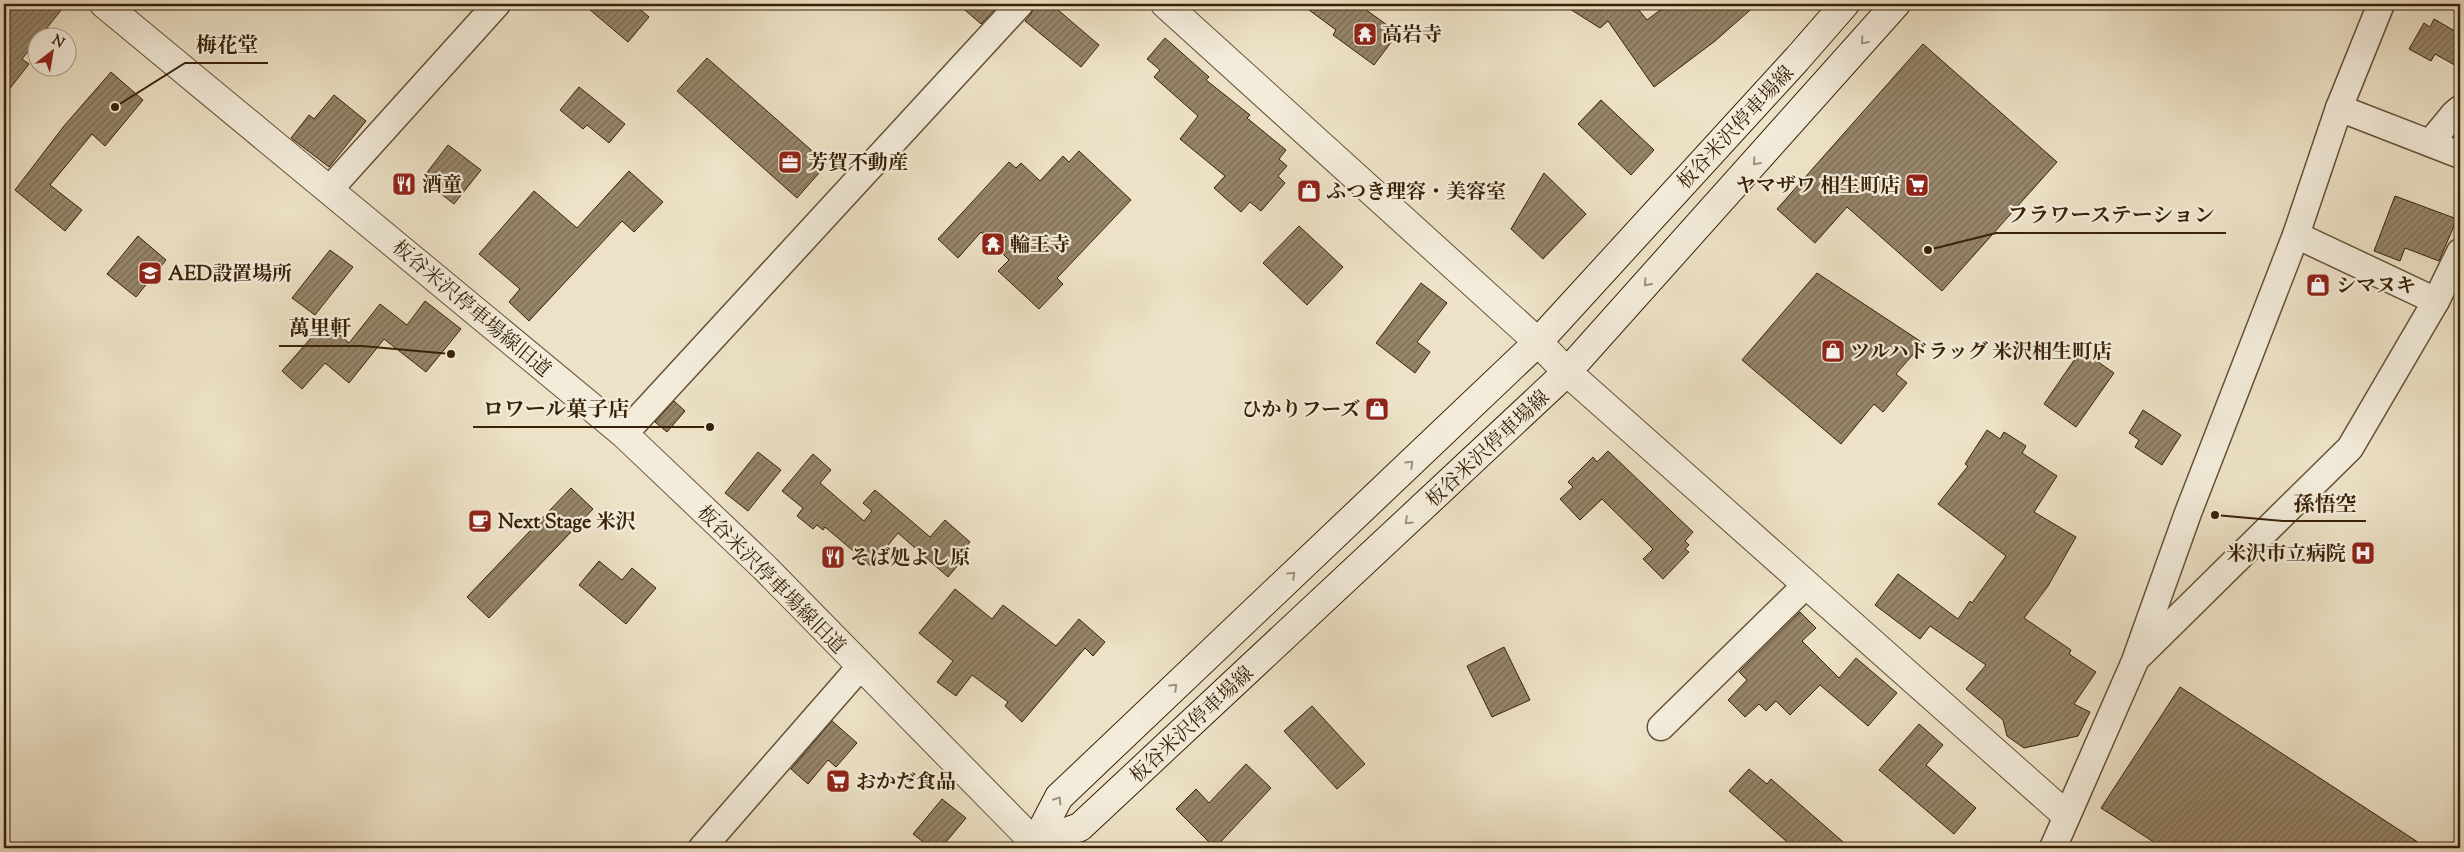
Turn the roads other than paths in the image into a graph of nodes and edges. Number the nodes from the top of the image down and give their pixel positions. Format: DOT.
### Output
graph roads {
  1 [pos="104,4"];
  2 [pos="497,4"];
  3 [pos="1020,4"];
  4 [pos="1165,4"];
  5 [pos="1845,4"];
  6 [pos="1896,4"];
  7 [pos="2381,4"];
  8 [pos="2339,108"];
  9 [pos="2460,109"];
  10 [pos="2430,143"];
  11 [pos="2460,155"];
  12 [pos="329,190"];
  13 [pos="2296,235"];
  14 [pos="2460,252"];
  15 [pos="2436,300"];
  16 [pos="1538,342"];
  17 [pos="1568,372"];
  18 [pos="624,434"];
  19 [pos="1806,585"];
  20 [pos="2135,661"];
  21 [pos="860,667"];
  22 [pos="1661,726"];
  23 [pos="2066,815"];
  24 [pos="1037,846"];
  25 [pos="702,848"];
  26 [pos="2053,848"];
  1 -- 12 [label="street, 板谷米沢停車場線旧道"];
  2 -- 12 [label="street"];
  3 -- 18 [label="street"];
  4 -- 16 [label="street"];
  5 -- 16 [label="street, 板谷米沢停車場線"];
  6 -- 17 [label="street, 板谷米沢停車場線, one-way"];
  7 -- 8 [label="street"];
  8 -- 10 [label="street"];
  8 -- 13 [label="street"];
  9 -- 10 [label="street"];
  10 -- 11 [label="street"];
  12 -- 18 [label="street, 板谷米沢停車場線旧道"];
  13 -- 15 [label="street"];
  13 -- 20 [label="street"];
  14 -- 15 [label="street"];
  15 -- 20 [label="street"];
  16 -- 17 [label="street"];
  24 -- 16 [label="street, 板谷米沢停車場線, one-way"];
  17 -- 19 [label="street"];
  17 -- 24 [label="street, 板谷米沢停車場線, one-way"];
  18 -- 21 [label="street, 板谷米沢停車場線旧道"];
  19 -- 22 [label="street"];
  19 -- 23 [label="street"];
  20 -- 23 [label="street"];
  21 -- 24 [label="street, 板谷米沢停車場線旧道"];
  21 -- 25 [label="street"];
  23 -- 26 [label="street"];
}
